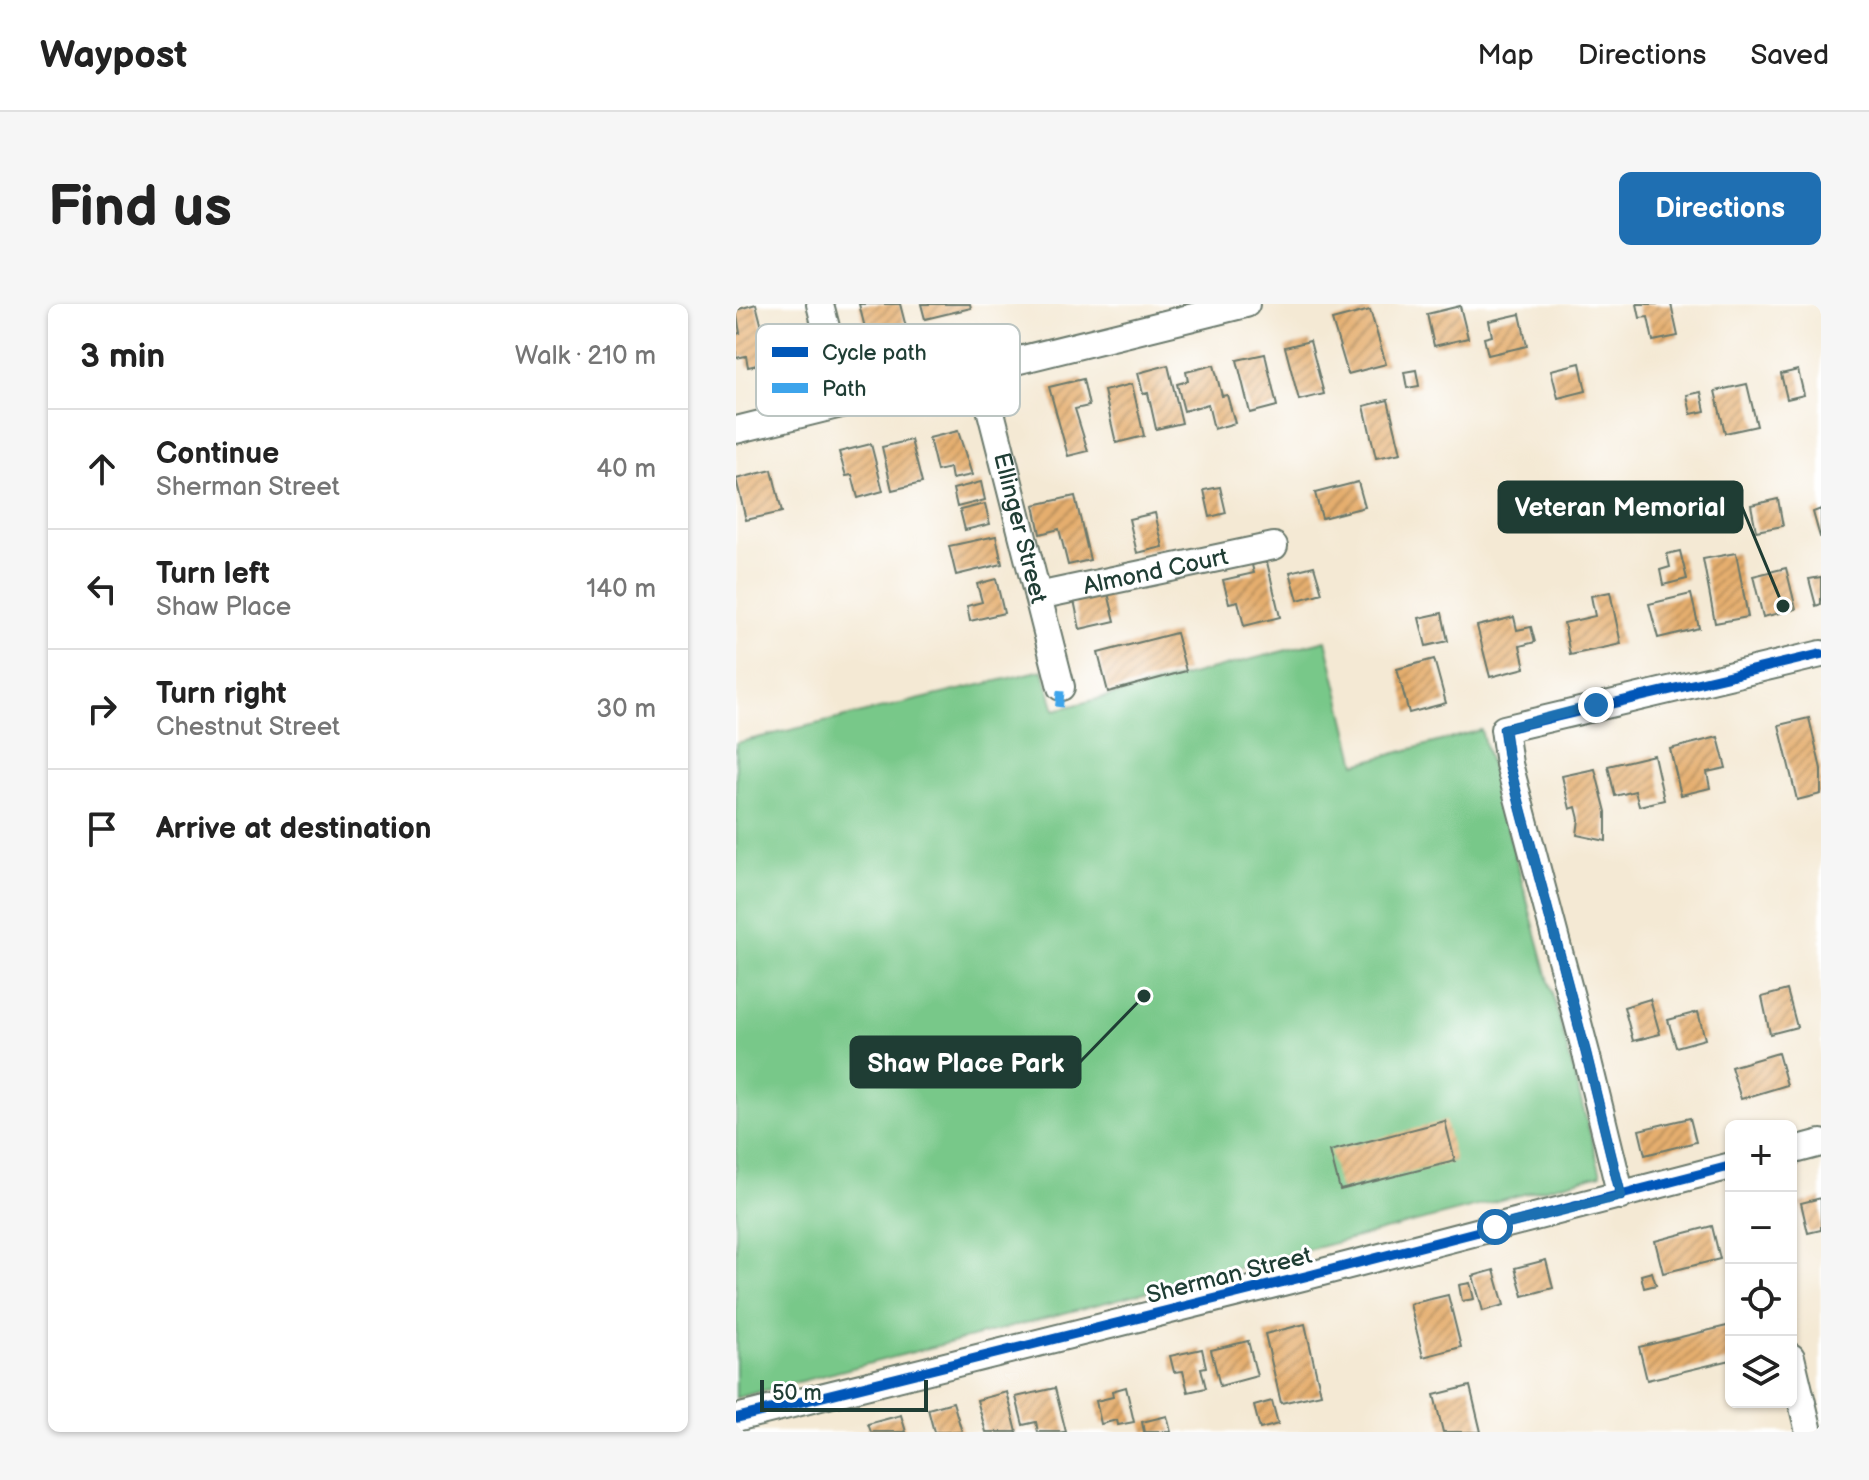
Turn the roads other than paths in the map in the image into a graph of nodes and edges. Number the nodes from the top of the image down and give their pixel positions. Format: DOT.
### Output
graph roads {
  1 [pos="820,304"];
  2 [pos="1246,304"];
  3 [pos="825,324"];
  4 [pos="1020,359"];
  5 [pos="790,416"];
  6 [pos="992,416"];
  7 [pos="736,430"];
  8 [pos="1274,546"];
  9 [pos="1038,596"];
  10 [pos="1821,654"];
  11 [pos="1061,687"];
  12 [pos="1821,1143"];
  13 [pos="1797,1149"];
  14 [pos="1725,1168"];
  15 [pos="1621,1196"];
  16 [pos="1797,1382"];
  17 [pos="736,1418"];
  18 [pos="1809,1432"];
  1 -- 3 [label="street"];
  2 -- 4 [label="street"];
  5 -- 7 [label="street"];
  6 -- 9 [label="street, Ellinger Street"];
  8 -- 9 [label="street, Almond Court"];
  9 -- 11 [label="street, Ellinger Street"];
  10 -- 15 [label="street"];
  12 -- 13 [label="street"];
  14 -- 15 [label="street, Sherman Street"];
  15 -- 17 [label="street, Sherman Street"];
  16 -- 18 [label="street"];
}
